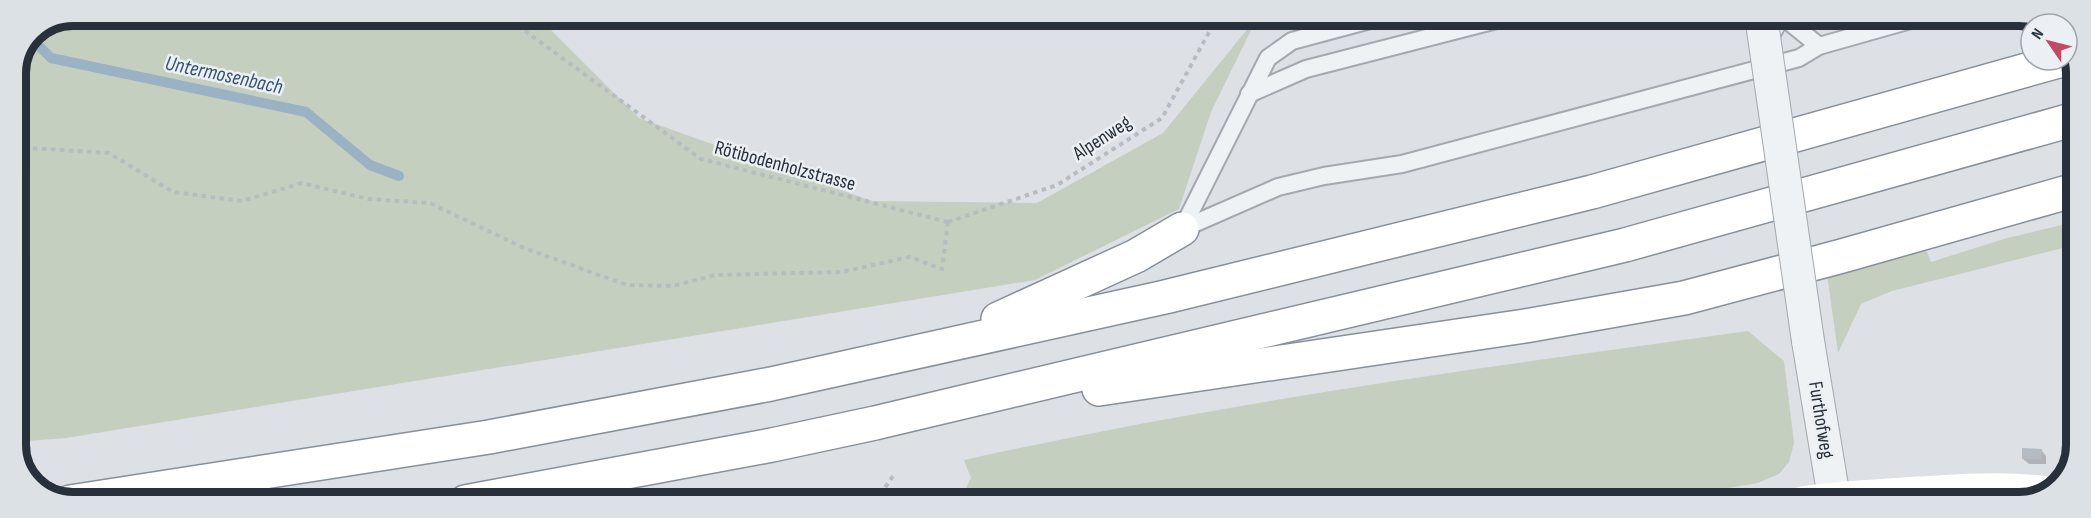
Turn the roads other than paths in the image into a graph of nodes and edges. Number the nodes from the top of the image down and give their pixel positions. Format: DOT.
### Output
graph roads {
  1 [pos="1348,26"];
  2 [pos="1473,26"];
  3 [pos="1762,26"];
  4 [pos="1776,26"];
  5 [pos="1794,26"];
  6 [pos="1816,26"];
  7 [pos="1890,26"];
  8 [pos="1819,46"];
  9 [pos="1752,70"];
  10 [pos="2019,72"];
  11 [pos="1249,94"];
  12 [pos="2065,122"];
  13 [pos="2065,193"];
  14 [pos="1182,229"];
  15 [pos="933,348"];
  16 [pos="875,423"];
  17 [pos="2032,491"];
  18 [pos="134,492"];
  19 [pos="519,492"];
  20 [pos="1817,492"];
  21 [pos="1940,492"];
  1 -- 11 [label="lane"];
  2 -- 11 [label="lane"];
  3 -- 20 [label="street, Furthofweg, bridge"];
  4 -- 9 [label="lane"];
  5 -- 8 [label="lane"];
  6 -- 8 [label="lane"];
  7 -- 8 [label="lane"];
  8 -- 9 [label="lane"];
  9 -- 14 [label="lane"];
  10 -- 15 [label="main road"];
  11 -- 14 [label="lane"];
  12 -- 16 [label="main road"];
  13 -- 16 [label="main road"];
  14 -- 15 [label="main road"];
  15 -- 18 [label="main road"];
  16 -- 19 [label="main road"];
  17 -- 21 [label="main road"];
}
